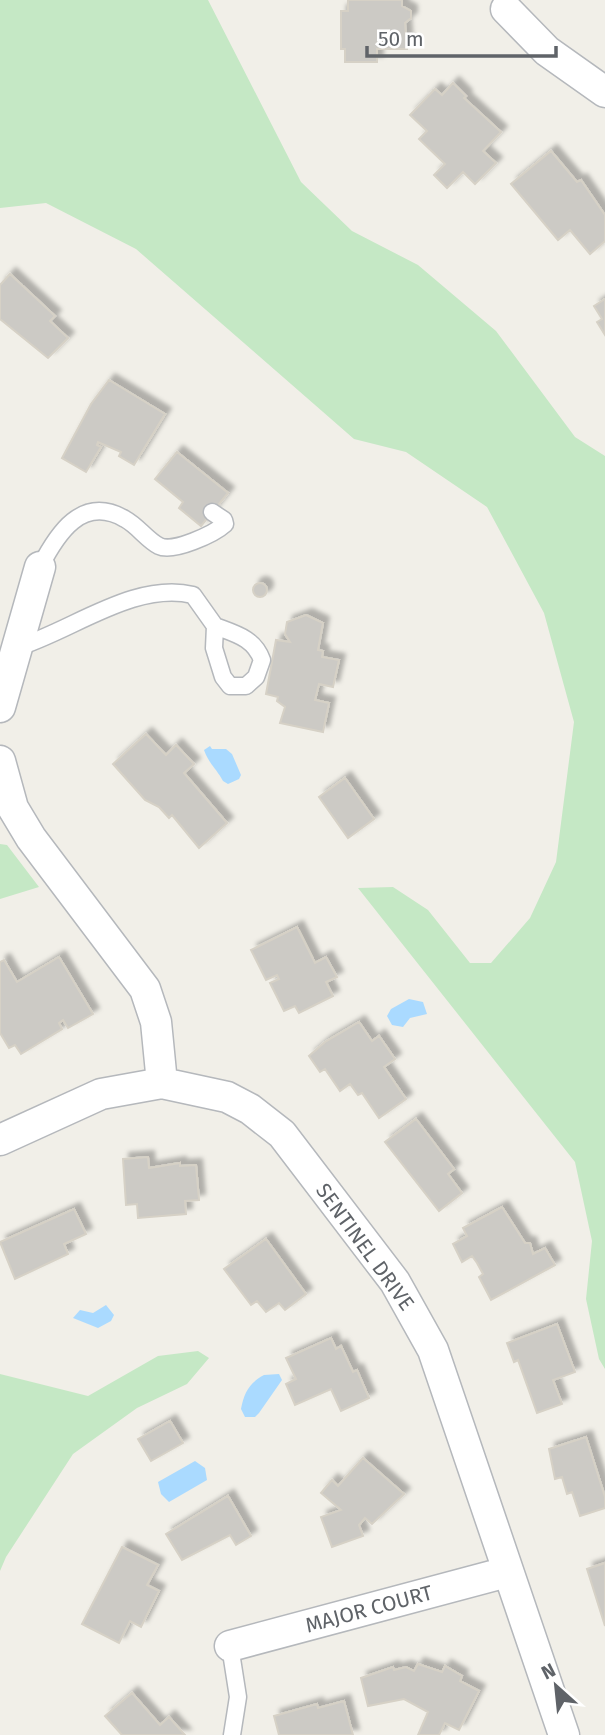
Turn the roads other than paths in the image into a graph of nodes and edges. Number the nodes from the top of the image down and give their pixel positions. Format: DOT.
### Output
graph roads {
  1 [pos="506,9"];
  2 [pos="605,92"];
  3 [pos="212,512"];
  4 [pos="40,567"];
  5 [pos="215,626"];
  6 [pos="16,648"];
  7 [pos="0,707"];
  8 [pos="0,761"];
  9 [pos="162,1083"];
  10 [pos="0,1140"];
  11 [pos="508,1572"];
  12 [pos="230,1646"];
  13 [pos="232,1735"];
  14 [pos="564,1735"];
  1 -- 2 [label="street"];
  3 -- 4 [label="lane"];
  4 -- 6 [label="street"];
  5 -- 6 [label="lane"];
  6 -- 7 [label="street"];
  8 -- 9 [label="street"];
  9 -- 10 [label="street, SENTINEL DRIVE"];
  9 -- 11 [label="street, SENTINEL DRIVE"];
  11 -- 12 [label="street, MAJOR COURT"];
  11 -- 14 [label="street, SENTINEL DRIVE"];
  12 -- 13 [label="lane"];
}
